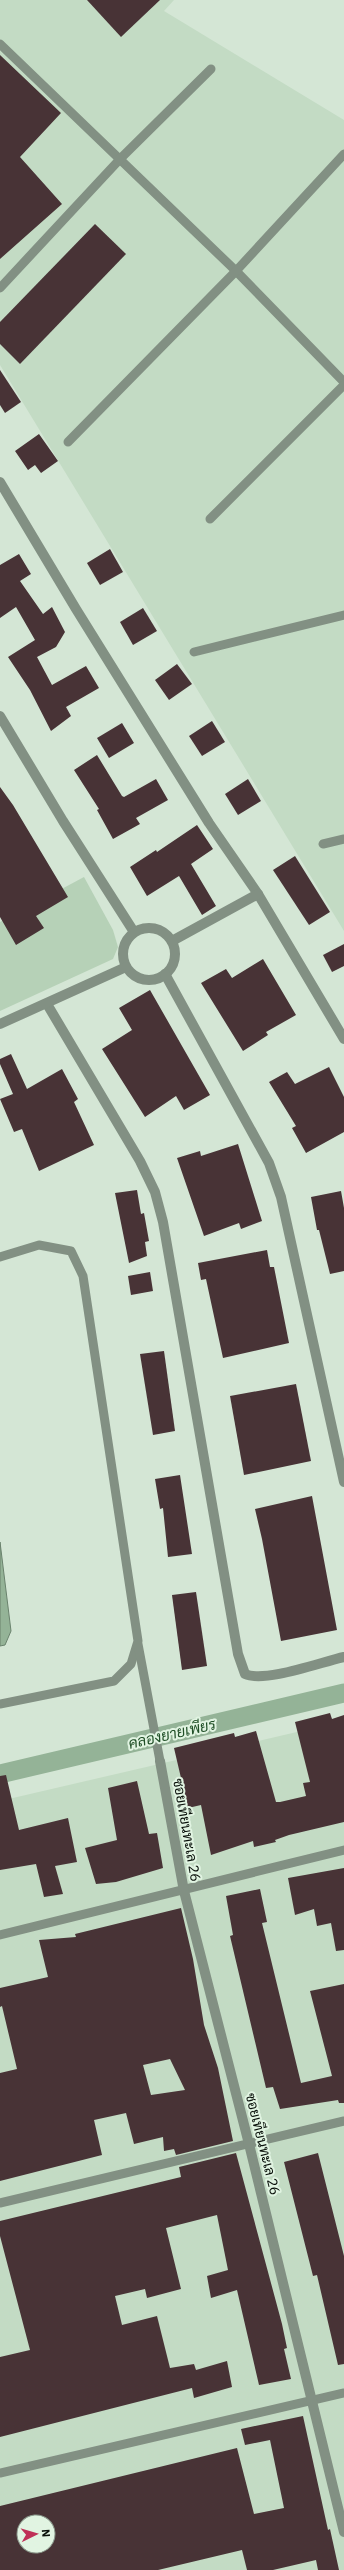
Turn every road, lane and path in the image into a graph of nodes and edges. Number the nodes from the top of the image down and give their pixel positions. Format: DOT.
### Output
graph roads {
  1 [pos="0,44"];
  2 [pos="211,69"];
  3 [pos="344,154"];
  4 [pos="121,158"];
  5 [pos="236,271"];
  6 [pos="0,288"];
  7 [pos="344,382"];
  8 [pos="344,385"];
  9 [pos="68,442"];
  10 [pos="0,482"];
  11 [pos="210,519"];
  12 [pos="344,615"];
  13 [pos="194,652"];
  14 [pos="0,716"];
  15 [pos="344,839"];
  16 [pos="323,844"];
  17 [pos="258,894"];
  18 [pos="134,932"];
  19 [pos="172,941"];
  20 [pos="126,966"];
  21 [pos="165,974"];
  22 [pos="47,1004"];
  23 [pos="0,1024"];
  24 [pos="344,1039"];
  25 [pos="0,1257"];
  26 [pos="344,1482"];
  27 [pos="138,1641"];
  28 [pos="344,1657"];
  29 [pos="0,1704"];
  30 [pos="160,1761"];
  31 [pos="344,1850"];
  32 [pos="184,1891"];
  33 [pos="0,1935"];
  34 [pos="344,2121"];
  35 [pos="249,2144"];
  36 [pos="0,2203"];
  37 [pos="344,2393"];
  38 [pos="313,2401"];
  39 [pos="0,2473"];
  40 [pos="344,2532"];
  1 -- 4 [label="lane"];
  2 -- 4 [label="lane"];
  3 -- 5 [label="lane"];
  4 -- 5 [label="lane"];
  4 -- 6 [label="lane"];
  5 -- 7 [label="lane"];
  5 -- 9 [label="lane"];
  8 -- 11 [label="lane"];
  10 -- 17 [label="street"];
  12 -- 13 [label="lane"];
  14 -- 18 [label="street"];
  15 -- 16 [label="lane"];
  17 -- 19 [label="street"];
  17 -- 24 [label="street"];
  18 -- 19 [label="street"];
  18 -- 20 [label="street"];
  19 -- 21 [label="street"];
  20 -- 21 [label="street"];
  20 -- 22 [label="street"];
  21 -- 26 [label="street"];
  22 -- 23 [label="street"];
  22 -- 28 [label="street"];
  25 -- 27 [label="lane"];
  27 -- 29 [label="lane"];
  27 -- 30 [label="lane"];
  30 -- 32 [label="street, ซอยเทียนทะเล 26"];
  31 -- 32 [label="lane"];
  32 -- 33 [label="lane"];
  32 -- 35 [label="street, ซอยเทียนทะเล 26"];
  34 -- 35 [label="lane"];
  35 -- 36 [label="lane"];
  35 -- 38 [label="street, ซอยเทียนทะเล 26"];
  37 -- 38 [label="lane"];
  38 -- 39 [label="lane"];
  38 -- 40 [label="street, ซอยเทียนทะเล 26"];
}
